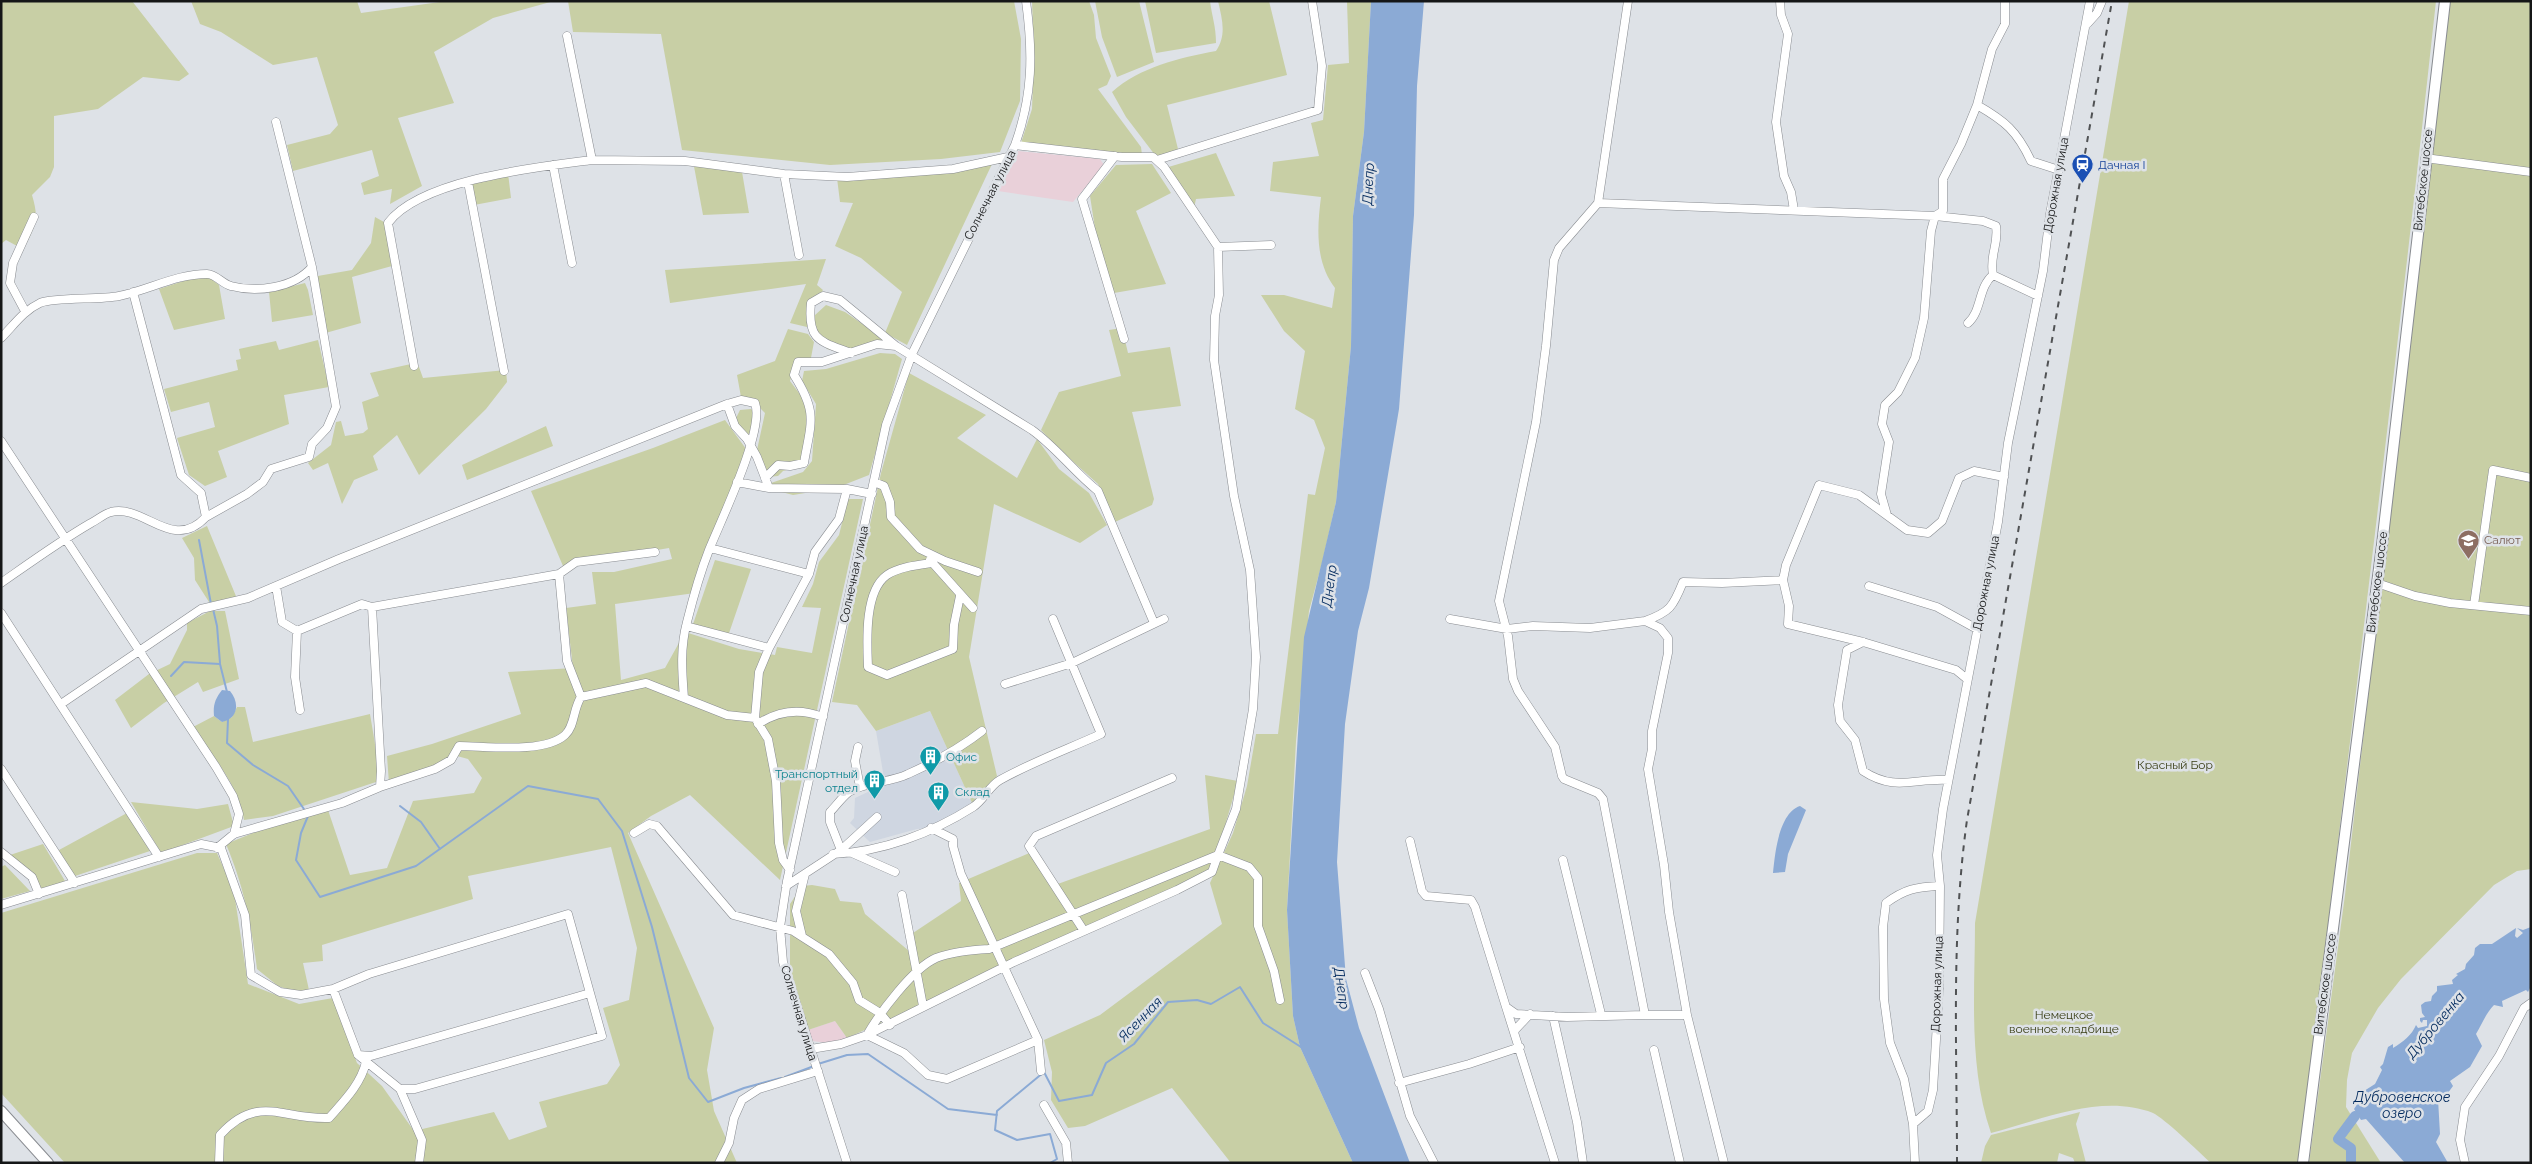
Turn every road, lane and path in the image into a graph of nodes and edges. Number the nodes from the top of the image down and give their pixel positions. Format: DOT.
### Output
graph roads {
  1 [pos="1026,1"];
  2 [pos="1312,1"];
  3 [pos="1628,1"];
  4 [pos="1780,1"];
  5 [pos="2005,1"];
  6 [pos="2090,1"];
  7 [pos="2102,1"];
  8 [pos="2445,1"];
  9 [pos="2086,24"];
  10 [pos="567,36"];
  11 [pos="1977,105"];
  12 [pos="276,122"];
  13 [pos="1016,145"];
  14 [pos="1114,156"];
  15 [pos="1008,157"];
  16 [pos="2425,158"];
  17 [pos="592,160"];
  18 [pos="1157,160"];
  19 [pos="554,165"];
  20 [pos="2058,170"];
  21 [pos="2531,172"];
  22 [pos="784,174"];
  23 [pos="468,182"];
  24 [pos="1598,202"];
  25 [pos="1794,210"];
  26 [pos="1935,216"];
  27 [pos="34,217"];
  28 [pos="1271,245"];
  29 [pos="1218,247"];
  30 [pos="799,255"];
  31 [pos="572,263"];
  32 [pos="312,267"];
  33 [pos="1993,275"];
  34 [pos="133,292"];
  35 [pos="2038,296"];
  36 [pos="25,311"];
  37 [pos="1968,322"];
  38 [pos="1,338"];
  39 [pos="1124,339"];
  40 [pos="896,346"];
  41 [pos="851,353"];
  42 [pos="910,357"];
  43 [pos="414,366"];
  44 [pos="504,371"];
  45 [pos="726,404"];
  46 [pos="1,442"];
  47 [pos="750,444"];
  48 [pos="2004,477"];
  49 [pos="765,478"];
  50 [pos="2531,478"];
  51 [pos="737,482"];
  52 [pos="874,482"];
  53 [pos="769,488"];
  54 [pos="847,489"];
  55 [pos="872,494"];
  56 [pos="1887,515"];
  57 [pos="206,517"];
  58 [pos="65,538"];
  59 [pos="710,548"];
  60 [pos="920,549"];
  61 [pos="656,552"];
  62 [pos="932,563"];
  63 [pos="978,572"];
  64 [pos="559,574"];
  65 [pos="808,574"];
  66 [pos="1782,580"];
  67 [pos="1,582"];
  68 [pos="2377,584"];
  69 [pos="276,586"];
  70 [pos="1869,586"];
  71 [pos="960,596"];
  72 [pos="2474,605"];
  73 [pos="372,608"];
  74 [pos="973,608"];
  75 [pos="2531,611"];
  76 [pos="1,613"];
  77 [pos="1053,619"];
  78 [pos="1164,619"];
  79 [pos="1450,619"];
  80 [pos="1645,621"];
  81 [pos="1154,623"];
  82 [pos="686,626"];
  83 [pos="1977,628"];
  84 [pos="1507,629"];
  85 [pos="297,631"];
  86 [pos="1863,642"];
  87 [pos="769,648"];
  88 [pos="139,650"];
  89 [pos="1072,663"];
  90 [pos="1967,679"];
  91 [pos="1005,684"];
  92 [pos="581,697"];
  93 [pos="684,698"];
  94 [pos="61,704"];
  95 [pos="300,710"];
  96 [pos="823,717"];
  97 [pos="757,721"];
  98 [pos="982,732"];
  99 [pos="858,747"];
  100 [pos="1,769"];
  101 [pos="1172,778"];
  102 [pos="1948,780"];
  103 [pos="380,787"];
  104 [pos="860,787"];
  105 [pos="877,817"];
  106 [pos="932,828"];
  107 [pos="634,833"];
  108 [pos="234,834"];
  109 [pos="1410,841"];
  110 [pos="217,848"];
  111 [pos="841,850"];
  112 [pos="1,852"];
  113 [pos="852,853"];
  114 [pos="833,854"];
  115 [pos="1218,855"];
  116 [pos="160,857"];
  117 [pos="1562,860"];
  118 [pos="790,870"];
  119 [pos="895,872"];
  120 [pos="805,874"];
  121 [pos="75,883"];
  122 [pos="786,886"];
  123 [pos="1940,886"];
  124 [pos="39,894"];
  125 [pos="902,895"];
  126 [pos="1,905"];
  127 [pos="1074,915"];
  128 [pos="780,927"];
  129 [pos="1084,931"];
  130 [pos="802,936"];
  131 [pos="995,945"];
  132 [pos="1004,967"];
  133 [pos="1365,972"];
  134 [pos="917,974"];
  135 [pos="333,989"];
  136 [pos="590,993"];
  137 [pos="1280,1000"];
  138 [pos="2531,1003"];
  139 [pos="923,1006"];
  140 [pos="1506,1007"];
  141 [pos="880,1013"];
  142 [pos="1530,1014"];
  143 [pos="1600,1014"];
  144 [pos="1645,1014"];
  145 [pos="1687,1015"];
  146 [pos="1553,1016"];
  147 [pos="890,1024"];
  148 [pos="1514,1030"];
  149 [pos="868,1035"];
  150 [pos="1038,1040"];
  151 [pos="1520,1047"];
  152 [pos="811,1049"];
  153 [pos="1654,1050"];
  154 [pos="358,1055"];
  155 [pos="366,1062"];
  156 [pos="818,1071"];
  157 [pos="1041,1071"];
  158 [pos="1399,1083"];
  159 [pos="400,1089"];
  160 [pos="1044,1105"];
  161 [pos="1,1112"];
  162 [pos="1913,1124"];
  163 [pos="48,1163"];
  164 [pos="219,1163"];
  165 [pos="419,1163"];
  166 [pos="719,1163"];
  167 [pos="847,1163"];
  168 [pos="1068,1163"];
  169 [pos="1434,1163"];
  170 [pos="1555,1163"];
  171 [pos="1583,1163"];
  172 [pos="1680,1163"];
  173 [pos="1724,1163"];
  174 [pos="1915,1163"];
  175 [pos="2303,1163"];
  176 [pos="2465,1163"];
  1 -- 13 [label="street, Солнечная улица"];
  2 -- 18 [label="street"];
  3 -- 24 [label="street"];
  4 -- 25 [label="street"];
  5 -- 11 [label="street"];
  6 -- 9 [label="street, Дорожная улица"];
  7 -- 9 [label="street"];
  8 -- 16 [label="main road, Витебское шоссе"];
  9 -- 20 [label="street, Дорожная улица"];
  10 -- 17 [label="street"];
  11 -- 20 [label="street"];
  11 -- 26 [label="street"];
  12 -- 32 [label="street"];
  13 -- 14 [label="street"];
  13 -- 15 [label="street, Солнечная улица"];
  14 -- 18 [label="street"];
  14 -- 39 [label="street"];
  15 -- 22 [label="street"];
  15 -- 42 [label="street, Солнечная улица"];
  16 -- 21 [label="street"];
  16 -- 68 [label="main road, Витебское шоссе"];
  17 -- 19 [label="street"];
  17 -- 22 [label="street"];
  18 -- 29 [label="street"];
  19 -- 23 [label="street"];
  19 -- 31 [label="street"];
  20 -- 35 [label="street, Дорожная улица"];
  22 -- 30 [label="street"];
  23 -- 43 [label="street"];
  23 -- 44 [label="street"];
  24 -- 25 [label="street"];
  24 -- 84 [label="street"];
  25 -- 26 [label="street"];
  26 -- 33 [label="street"];
  26 -- 56 [label="street"];
  27 -- 36 [label="street"];
  28 -- 29 [label="street"];
  29 -- 115 [label="street"];
  32 -- 34 [label="street"];
  32 -- 57 [label="street"];
  33 -- 35 [label="street"];
  33 -- 37 [label="street"];
  34 -- 36 [label="street"];
  34 -- 57 [label="street"];
  35 -- 48 [label="street, Дорожная улица"];
  36 -- 38 [label="street"];
  40 -- 41 [label="street"];
  40 -- 41 [label="street"];
  40 -- 42 [label="street"];
  41 -- 49 [label="street"];
  42 -- 52 [label="street, Солнечная улица"];
  42 -- 81 [label="street"];
  45 -- 47 [label="street"];
  45 -- 47 [label="street"];
  45 -- 69 [label="street"];
  46 -- 58 [label="street"];
  47 -- 49 [label="street"];
  47 -- 51 [label="street"];
  48 -- 56 [label="street"];
  48 -- 83 [label="street, Дорожная улица"];
  49 -- 53 [label="street"];
  50 -- 72 [label="street"];
  51 -- 53 [label="street"];
  51 -- 59 [label="street"];
  52 -- 55 [label="street, Солнечная улица"];
  52 -- 60 [label="street"];
  53 -- 54 [label="street"];
  54 -- 55 [label="street"];
  54 -- 65 [label="street"];
  55 -- 96 [label="street, Солнечная улица"];
  56 -- 66 [label="street"];
  57 -- 58 [label="street"];
  58 -- 67 [label="street"];
  58 -- 88 [label="street"];
  59 -- 65 [label="street"];
  59 -- 82 [label="street"];
  60 -- 62 [label="street"];
  60 -- 63 [label="street"];
  61 -- 64 [label="street"];
  62 -- 71 [label="street"];
  62 -- 71 [label="street"];
  64 -- 73 [label="street"];
  64 -- 92 [label="street"];
  65 -- 87 [label="street"];
  66 -- 80 [label="street"];
  66 -- 86 [label="street"];
  68 -- 72 [label="street"];
  68 -- 175 [label="main road, Витебское шоссе"];
  69 -- 85 [label="street"];
  69 -- 88 [label="street"];
  70 -- 83 [label="street"];
  71 -- 74 [label="street"];
  72 -- 75 [label="street"];
  73 -- 85 [label="street"];
  73 -- 103 [label="street"];
  76 -- 94 [label="street"];
  77 -- 89 [label="street"];
  78 -- 81 [label="street"];
  79 -- 84 [label="street"];
  80 -- 84 [label="street"];
  80 -- 145 [label="street"];
  81 -- 89 [label="street"];
  82 -- 87 [label="street"];
  82 -- 93 [label="street"];
  83 -- 90 [label="street, Дорожная улица"];
  84 -- 144 [label="street"];
  85 -- 95 [label="street"];
  86 -- 90 [label="street"];
  86 -- 102 [label="street"];
  87 -- 97 [label="street"];
  88 -- 94 [label="street"];
  88 -- 108 [label="street"];
  89 -- 91 [label="street"];
  89 -- 106 [label="street"];
  90 -- 102 [label="street, Дорожная улица"];
  92 -- 93 [label="street"];
  92 -- 103 [label="street"];
  93 -- 97 [label="street"];
  94 -- 116 [label="street"];
  96 -- 97 [label="street"];
  96 -- 118 [label="street, Солнечная улица"];
  97 -- 118 [label="street"];
  98 -- 104 [label="street"];
  99 -- 104 [label="street"];
  100 -- 121 [label="street"];
  101 -- 127 [label="street"];
  102 -- 123 [label="street, Дорожная улица"];
  103 -- 108 [label="street"];
  104 -- 111 [label="street"];
  105 -- 111 [label="street"];
  106 -- 113 [label="street"];
  106 -- 131 [label="street"];
  107 -- 128 [label="street"];
  108 -- 110 [label="street"];
  109 -- 140 [label="street"];
  110 -- 116 [label="street"];
  110 -- 135 [label="street"];
  111 -- 114 [label="street"];
  112 -- 124 [label="street"];
  113 -- 114 [label="street"];
  113 -- 119 [label="street"];
  114 -- 120 [label="street"];
  115 -- 127 [label="street"];
  115 -- 129 [label="street"];
  115 -- 137 [label="street"];
  116 -- 121 [label="street"];
  117 -- 143 [label="street"];
  118 -- 122 [label="street, Солнечная улица"];
  120 -- 122 [label="street"];
  120 -- 130 [label="street"];
  121 -- 124 [label="street"];
  122 -- 128 [label="street, Солнечная улица"];
  123 -- 162 [label="street, Дорожная улица"];
  123 -- 162 [label="street"];
  124 -- 126 [label="street"];
  125 -- 134 [label="street"];
  127 -- 129 [label="street"];
  127 -- 131 [label="street"];
  128 -- 130 [label="street"];
  128 -- 152 [label="street, Солнечная улица"];
  129 -- 132 [label="street"];
  130 -- 141 [label="street"];
  131 -- 132 [label="street"];
  131 -- 134 [label="street"];
  132 -- 139 [label="street"];
  132 -- 150 [label="street"];
  133 -- 158 [label="street"];
  134 -- 139 [label="street"];
  134 -- 141 [label="street"];
  135 -- 136 [label="street"];
  135 -- 154 [label="street"];
  136 -- 154 [label="street"];
  136 -- 159 [label="street"];
  138 -- 176 [label="street"];
  139 -- 147 [label="street"];
  140 -- 142 [label="street"];
  140 -- 148 [label="street"];
  141 -- 147 [label="street"];
  141 -- 149 [label="street"];
  142 -- 146 [label="street"];
  142 -- 148 [label="street"];
  143 -- 144 [label="street"];
  143 -- 146 [label="street"];
  144 -- 145 [label="street"];
  145 -- 173 [label="street"];
  146 -- 171 [label="street"];
  147 -- 149 [label="street"];
  148 -- 151 [label="street"];
  149 -- 150 [label="street"];
  149 -- 152 [label="street"];
  150 -- 157 [label="street"];
  151 -- 158 [label="street"];
  151 -- 170 [label="street"];
  152 -- 156 [label="street, Солнечная улица"];
  153 -- 172 [label="street"];
  154 -- 155 [label="street"];
  155 -- 159 [label="street"];
  155 -- 164 [label="street"];
  156 -- 166 [label="street"];
  156 -- 167 [label="street, Солнечная улица"];
  158 -- 169 [label="street"];
  159 -- 165 [label="street"];
  160 -- 168 [label="street"];
  161 -- 163 [label="main road"];
  162 -- 174 [label="street"];
}
